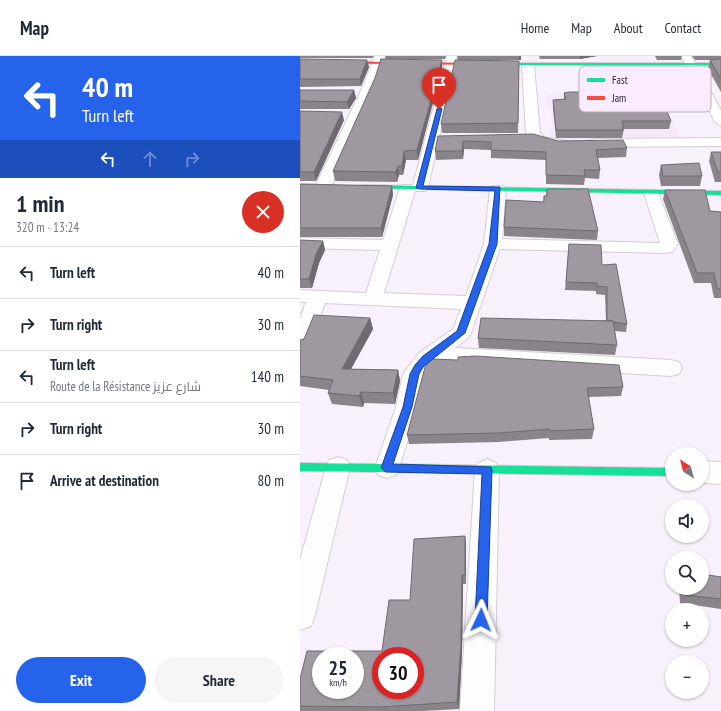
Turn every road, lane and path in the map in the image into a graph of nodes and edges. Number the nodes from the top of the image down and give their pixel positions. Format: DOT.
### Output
graph roads {
  1 [pos="378,59"];
  2 [pos="451,60"];
  3 [pos="687,60"];
  4 [pos="300,62"];
  5 [pos="721,64"];
  6 [pos="528,65"];
  7 [pos="352,92"];
  8 [pos="366,92"];
  9 [pos="711,104"];
  10 [pos="339,115"];
  11 [pos="354,115"];
  12 [pos="721,122"];
  13 [pos="433,139"];
  14 [pos="448,139"];
  15 [pos="721,142"];
  16 [pos="323,187"];
  17 [pos="354,187"];
  18 [pos="414,188"];
  19 [pos="498,189"];
  20 [pos="652,193"];
  21 [pos="721,193"];
  22 [pos="300,243"];
  23 [pos="493,244"];
  24 [pos="390,245"];
  25 [pos="309,296"];
  26 [pos="373,299"];
  27 [pos="473,303"];
  28 [pos="300,344"];
  29 [pos="434,354"];
  30 [pos="671,368"];
  31 [pos="300,467"];
  32 [pos="338,468"];
  33 [pos="386,468"];
  34 [pos="487,470"];
  35 [pos="665,472"];
  36 [pos="709,472"];
  37 [pos="721,473"];
  38 [pos="300,614"];
  39 [pos="478,711"];
  1 -- 2 [label="street"];
  1 -- 4 [label="street"];
  1 -- 8 [label="street"];
  2 -- 6 [label="street"];
  2 -- 13 [label="street"];
  3 -- 5 [label="street"];
  3 -- 6 [label="street"];
  6 -- 15 [label="street"];
  7 -- 8 [label="street"];
  8 -- 11 [label="street"];
  9 -- 12 [label="street"];
  10 -- 11 [label="street"];
  11 -- 16 [label="street"];
  13 -- 14 [label="street"];
  13 -- 18 [label="street"];
  17 -- 18 [label="street"];
  18 -- 19 [label="street"];
  18 -- 24 [label="street"];
  19 -- 20 [label="street"];
  19 -- 23 [label="street"];
  20 -- 21 [label="street"];
  20 -- 23 [label="street"];
  22 -- 24 [label="street"];
  23 -- 27 [label="street"];
  24 -- 26 [label="street"];
  25 -- 26 [label="street"];
  25 -- 28 [label="street"];
  26 -- 27 [label="street"];
  27 -- 29 [label="street"];
  29 -- 30 [label="street"];
  29 -- 33 [label="street"];
  31 -- 32 [label="street"];
  32 -- 33 [label="street"];
  32 -- 38 [label="street"];
  33 -- 34 [label="street"];
  34 -- 35 [label="street"];
  34 -- 39 [label="street"];
  36 -- 37 [label="street"];
}
